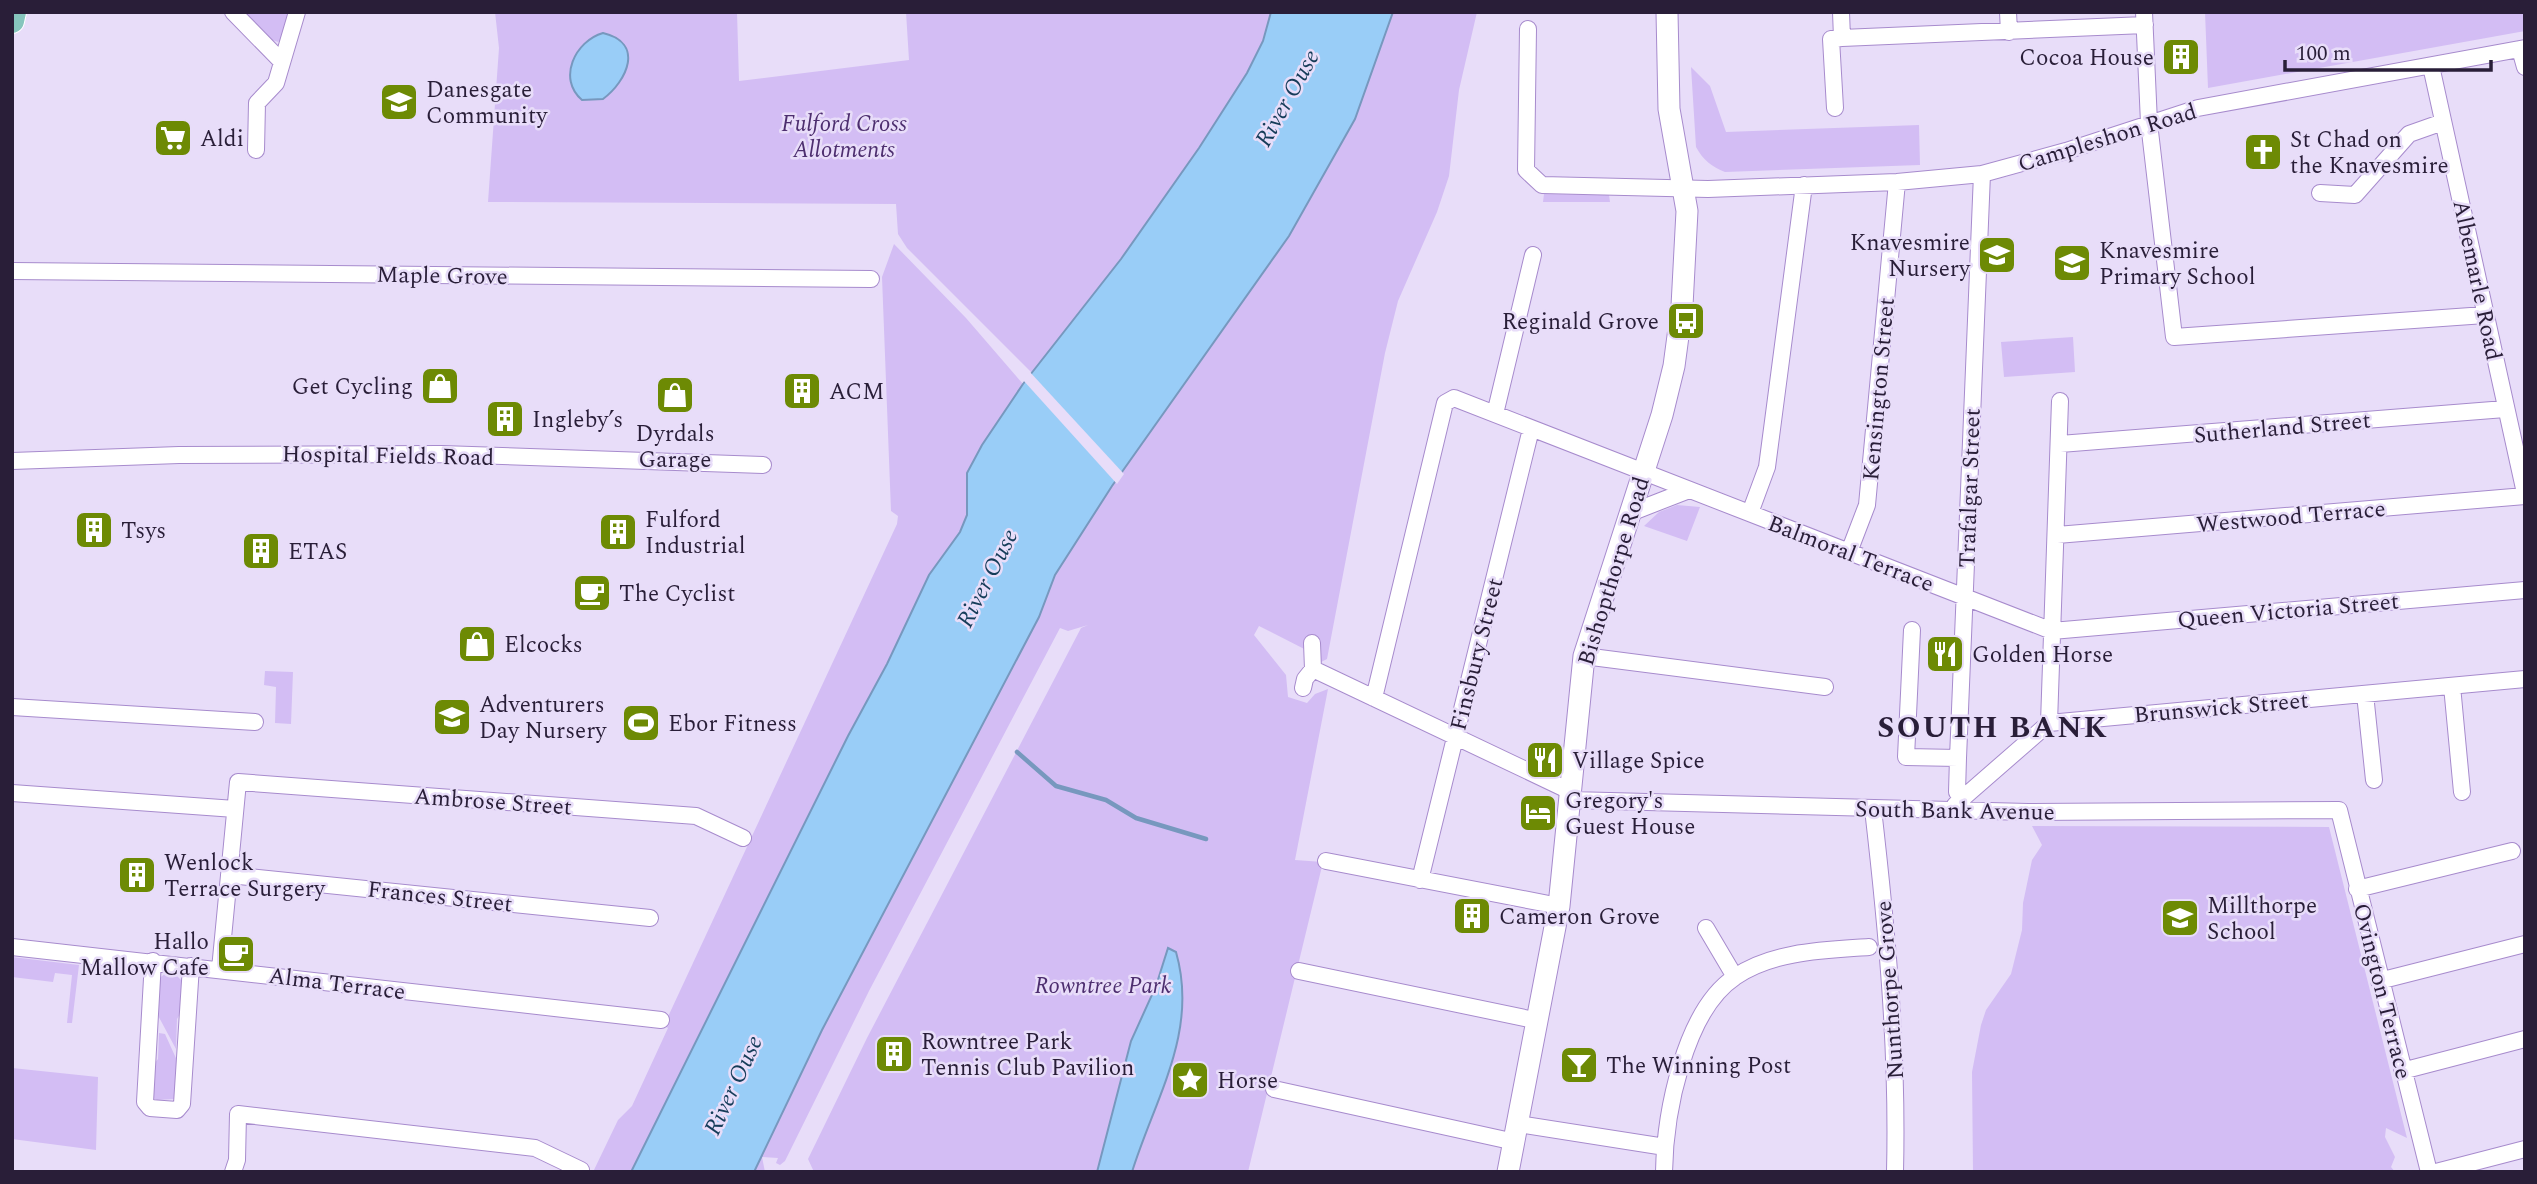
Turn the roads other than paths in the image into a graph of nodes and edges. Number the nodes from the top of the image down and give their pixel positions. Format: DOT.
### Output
graph roads {
  1 [pos="14,12"];
  2 [pos="233,12"];
  3 [pos="297,12"];
  4 [pos="1667,12"];
  5 [pos="1841,12"];
  6 [pos="2008,12"];
  7 [pos="2145,18"];
  8 [pos="12,21"];
  9 [pos="1528,29"];
  10 [pos="2008,32"];
  11 [pos="1842,38"];
  12 [pos="2522,48"];
  13 [pos="282,62"];
  14 [pos="2431,66"];
  15 [pos="2525,67"];
  16 [pos="1835,108"];
  17 [pos="2443,122"];
  18 [pos="2149,123"];
  19 [pos="256,150"];
  20 [pos="1982,174"];
  21 [pos="1897,182"];
  22 [pos="1804,185"];
  23 [pos="1685,189"];
  24 [pos="2320,193"];
  25 [pos="1533,256"];
  26 [pos="12,271"];
  27 [pos="871,279"];
  28 [pos="2485,315"];
  29 [pos="2060,401"];
  30 [pos="2505,409"];
  31 [pos="1495,414"];
  32 [pos="1531,429"];
  33 [pos="2060,444"];
  34 [pos="12,461"];
  35 [pos="763,465"];
  36 [pos="1642,472"];
  37 [pos="1689,490"];
  38 [pos="2525,494"];
  39 [pos="1630,513"];
  40 [pos="1750,513"];
  41 [pos="2057,534"];
  42 [pos="1849,552"];
  43 [pos="2525,590"];
  44 [pos="1965,597"];
  45 [pos="1912,630"];
  46 [pos="2052,631"];
  47 [pos="1312,643"];
  48 [pos="1584,656"];
  49 [pos="1314,669"];
  50 [pos="2525,679"];
  51 [pos="2452,685"];
  52 [pos="1825,687"];
  53 [pos="1303,688"];
  54 [pos="2365,694"];
  55 [pos="1374,698"];
  56 [pos="12,707"];
  57 [pos="255,722"];
  58 [pos="2049,723"];
  59 [pos="1455,736"];
  60 [pos="1958,758"];
  61 [pos="2374,780"];
  62 [pos="2462,792"];
  63 [pos="12,793"];
  64 [pos="1572,796"];
  65 [pos="1962,799"];
  66 [pos="235,809"];
  67 [pos="1873,809"];
  68 [pos="1949,810"];
  69 [pos="2339,810"];
  70 [pos="743,838"];
  71 [pos="2512,851"];
  72 [pos="1326,861"];
  73 [pos="229,875"];
  74 [pos="1420,880"];
  75 [pos="2357,889"];
  76 [pos="1559,906"];
  77 [pos="650,918"];
  78 [pos="1706,929"];
  79 [pos="2525,944"];
  80 [pos="12,947"];
  81 [pos="1869,947"];
  82 [pos="153,961"];
  83 [pos="191,966"];
  84 [pos="220,970"];
  85 [pos="1299,971"];
  86 [pos="1735,976"];
  87 [pos="2379,981"];
  88 [pos="661,1020"];
  89 [pos="1539,1021"];
  90 [pos="2525,1039"];
  91 [pos="2402,1071"];
  92 [pos="1274,1089"];
  93 [pos="1517,1133"];
  94 [pos="1665,1147"];
  95 [pos="2525,1149"];
  96 [pos="581,1170"];
  97 [pos="233,1172"];
  98 [pos="1508,1172"];
  99 [pos="1664,1172"];
  100 [pos="1895,1172"];
  101 [pos="2429,1172"];
  102 [pos="2436,1172"];
  1 -- 8 [label="main road"];
  2 -- 13 [label="street"];
  3 -- 13 [label="street"];
  4 -- 23 [label="street, Bishopthorpe Road"];
  5 -- 11 [label="street"];
  6 -- 10 [label="street"];
  7 -- 10 [label="street"];
  7 -- 18 [label="street"];
  9 -- 23 [label="street"];
  10 -- 11 [label="street"];
  11 -- 16 [label="street"];
  12 -- 14 [label="street, Campleshon Road"];
  12 -- 15 [label="street"];
  13 -- 19 [label="street"];
  14 -- 17 [label="street, Albemarle Road"];
  14 -- 18 [label="street, Campleshon Road"];
  17 -- 24 [label="street"];
  17 -- 28 [label="street, Albemarle Road"];
  18 -- 20 [label="street, Campleshon Road"];
  18 -- 28 [label="street"];
  20 -- 21 [label="street, Campleshon Road"];
  20 -- 44 [label="street, Trafalgar Street"];
  21 -- 22 [label="street, Campleshon Road"];
  21 -- 42 [label="street, Kensington Street"];
  22 -- 23 [label="street, Campleshon Road"];
  22 -- 40 [label="street"];
  23 -- 36 [label="street, Bishopthorpe Road"];
  25 -- 31 [label="street"];
  26 -- 27 [label="street, Maple Grove"];
  28 -- 30 [label="street, Albemarle Road"];
  29 -- 33 [label="street"];
  30 -- 33 [label="street, Sutherland Street"];
  30 -- 38 [label="street, Albemarle Road"];
  31 -- 32 [label="street, Balmoral Terrace"];
  31 -- 55 [label="street, Balmoral Terrace"];
  32 -- 36 [label="street, Balmoral Terrace"];
  32 -- 59 [label="street, Finsbury Street"];
  33 -- 41 [label="street"];
  34 -- 35 [label="street, Hospital Fields Road"];
  36 -- 37 [label="street, Balmoral Terrace"];
  36 -- 39 [label="street, Bishopthorpe Road"];
  37 -- 39 [label="street"];
  37 -- 40 [label="street, Balmoral Terrace"];
  38 -- 41 [label="street, Westwood Terrace"];
  39 -- 48 [label="street, Bishopthorpe Road"];
  40 -- 42 [label="street, Balmoral Terrace"];
  41 -- 46 [label="street"];
  42 -- 44 [label="street, Balmoral Terrace"];
  43 -- 46 [label="street, Queen Victoria Street"];
  44 -- 46 [label="street, Balmoral Terrace"];
  44 -- 60 [label="street, Trafalgar Street"];
  45 -- 60 [label="street"];
  46 -- 58 [label="street"];
  47 -- 49 [label="street"];
  48 -- 52 [label="street"];
  48 -- 64 [label="street, Bishopthorpe Road"];
  49 -- 53 [label="street"];
  49 -- 55 [label="street"];
  50 -- 51 [label="street, Brunswick Street"];
  51 -- 54 [label="street, Brunswick Street"];
  51 -- 62 [label="street"];
  54 -- 58 [label="street, Brunswick Street"];
  54 -- 61 [label="street"];
  55 -- 59 [label="street"];
  56 -- 57 [label="street"];
  58 -- 65 [label="street"];
  59 -- 64 [label="street"];
  59 -- 74 [label="street, Finsbury Street"];
  60 -- 65 [label="street, Trafalgar Street"];
  63 -- 66 [label="street"];
  64 -- 67 [label="street, South Bank Avenue"];
  64 -- 76 [label="street, Bishopthorpe Road"];
  65 -- 68 [label="street"];
  66 -- 70 [label="street, Ambrose Street"];
  66 -- 73 [label="street"];
  67 -- 68 [label="street, South Bank Avenue"];
  67 -- 100 [label="street, Nunthorpe Grove"];
  68 -- 69 [label="street, South Bank Avenue"];
  69 -- 75 [label="street, Ovington Terrace"];
  71 -- 75 [label="street"];
  72 -- 74 [label="street"];
  73 -- 77 [label="street, Frances Street"];
  73 -- 84 [label="street"];
  74 -- 76 [label="street"];
  75 -- 87 [label="street, Ovington Terrace"];
  76 -- 89 [label="street, Bishopthorpe Road"];
  78 -- 86 [label="street"];
  79 -- 87 [label="street"];
  80 -- 82 [label="street, Alma Terrace"];
  81 -- 86 [label="street"];
  82 -- 83 [label="street, Alma Terrace"];
  82 -- 83 [label="street"];
  83 -- 84 [label="street, Alma Terrace"];
  84 -- 88 [label="street, Alma Terrace"];
  85 -- 89 [label="street"];
  86 -- 94 [label="street"];
  87 -- 91 [label="street, Ovington Terrace"];
  89 -- 93 [label="street, Bishopthorpe Road"];
  90 -- 91 [label="street"];
  91 -- 101 [label="street, Ovington Terrace"];
  92 -- 93 [label="street"];
  93 -- 94 [label="street"];
  93 -- 98 [label="street, Bishopthorpe Road"];
  94 -- 99 [label="street"];
  95 -- 102 [label="street"];
  96 -- 97 [label="street"];
}
